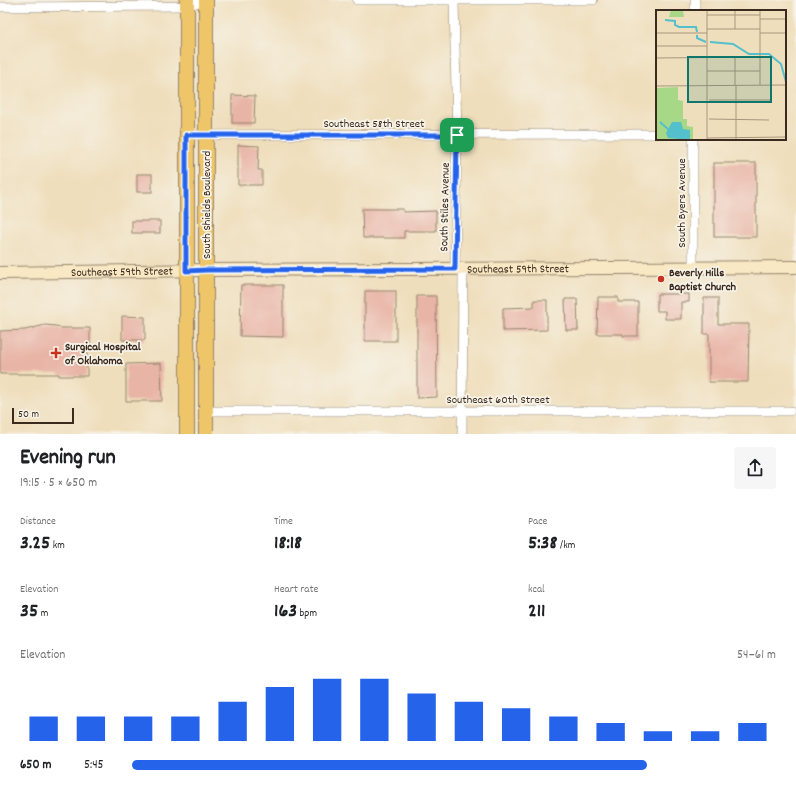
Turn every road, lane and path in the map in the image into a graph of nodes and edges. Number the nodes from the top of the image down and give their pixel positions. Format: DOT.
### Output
graph roads {
  1 [pos="206,0"];
  2 [pos="357,0"];
  3 [pos="593,0"];
  4 [pos="454,1"];
  5 [pos="187,3"];
  6 [pos="0,7"];
  7 [pos="656,134"];
  8 [pos="186,135"];
  9 [pos="206,135"];
  10 [pos="457,135"];
  11 [pos="693,140"];
  12 [pos="796,267"];
  13 [pos="693,268"];
  14 [pos="459,269"];
  15 [pos="206,270"];
  16 [pos="186,271"];
  17 [pos="0,273"];
  18 [pos="462,411"];
  19 [pos="790,411"];
  20 [pos="206,412"];
  21 [pos="186,434"];
  22 [pos="206,434"];
  23 [pos="462,434"];
  1 -- 5 [label="street"];
  1 -- 9 [label="main road, South Shields Boulevard"];
  2 -- 4 [label="street"];
  3 -- 4 [label="street"];
  4 -- 10 [label="street, South Stiles Avenue"];
  5 -- 6 [label="street"];
  5 -- 8 [label="main road, South Shields Boulevard"];
  7 -- 10 [label="street, Southeast 58th Street"];
  8 -- 9 [label="street, Southeast 58th Street"];
  8 -- 16 [label="main road, South Shields Boulevard"];
  9 -- 10 [label="street, Southeast 58th Street"];
  9 -- 15 [label="main road, South Shields Boulevard"];
  10 -- 14 [label="street, South Stiles Avenue"];
  11 -- 13 [label="street, South Byers Avenue"];
  12 -- 13 [label="main road, Southeast 59th Street"];
  13 -- 14 [label="main road, Southeast 59th Street"];
  14 -- 15 [label="main road, Southeast 59th Street"];
  14 -- 18 [label="street, South Stiles Avenue"];
  15 -- 16 [label="main road, Southeast 59th Street"];
  15 -- 20 [label="main road, South Shields Boulevard"];
  16 -- 17 [label="main road, Southeast 59th Street"];
  16 -- 21 [label="main road, South Shields Boulevard"];
  18 -- 19 [label="street, Southeast 60th Street"];
  18 -- 20 [label="street, Southeast 60th Street"];
  18 -- 23 [label="street, South Stiles Avenue"];
  20 -- 22 [label="main road, South Shields Boulevard"];
}
